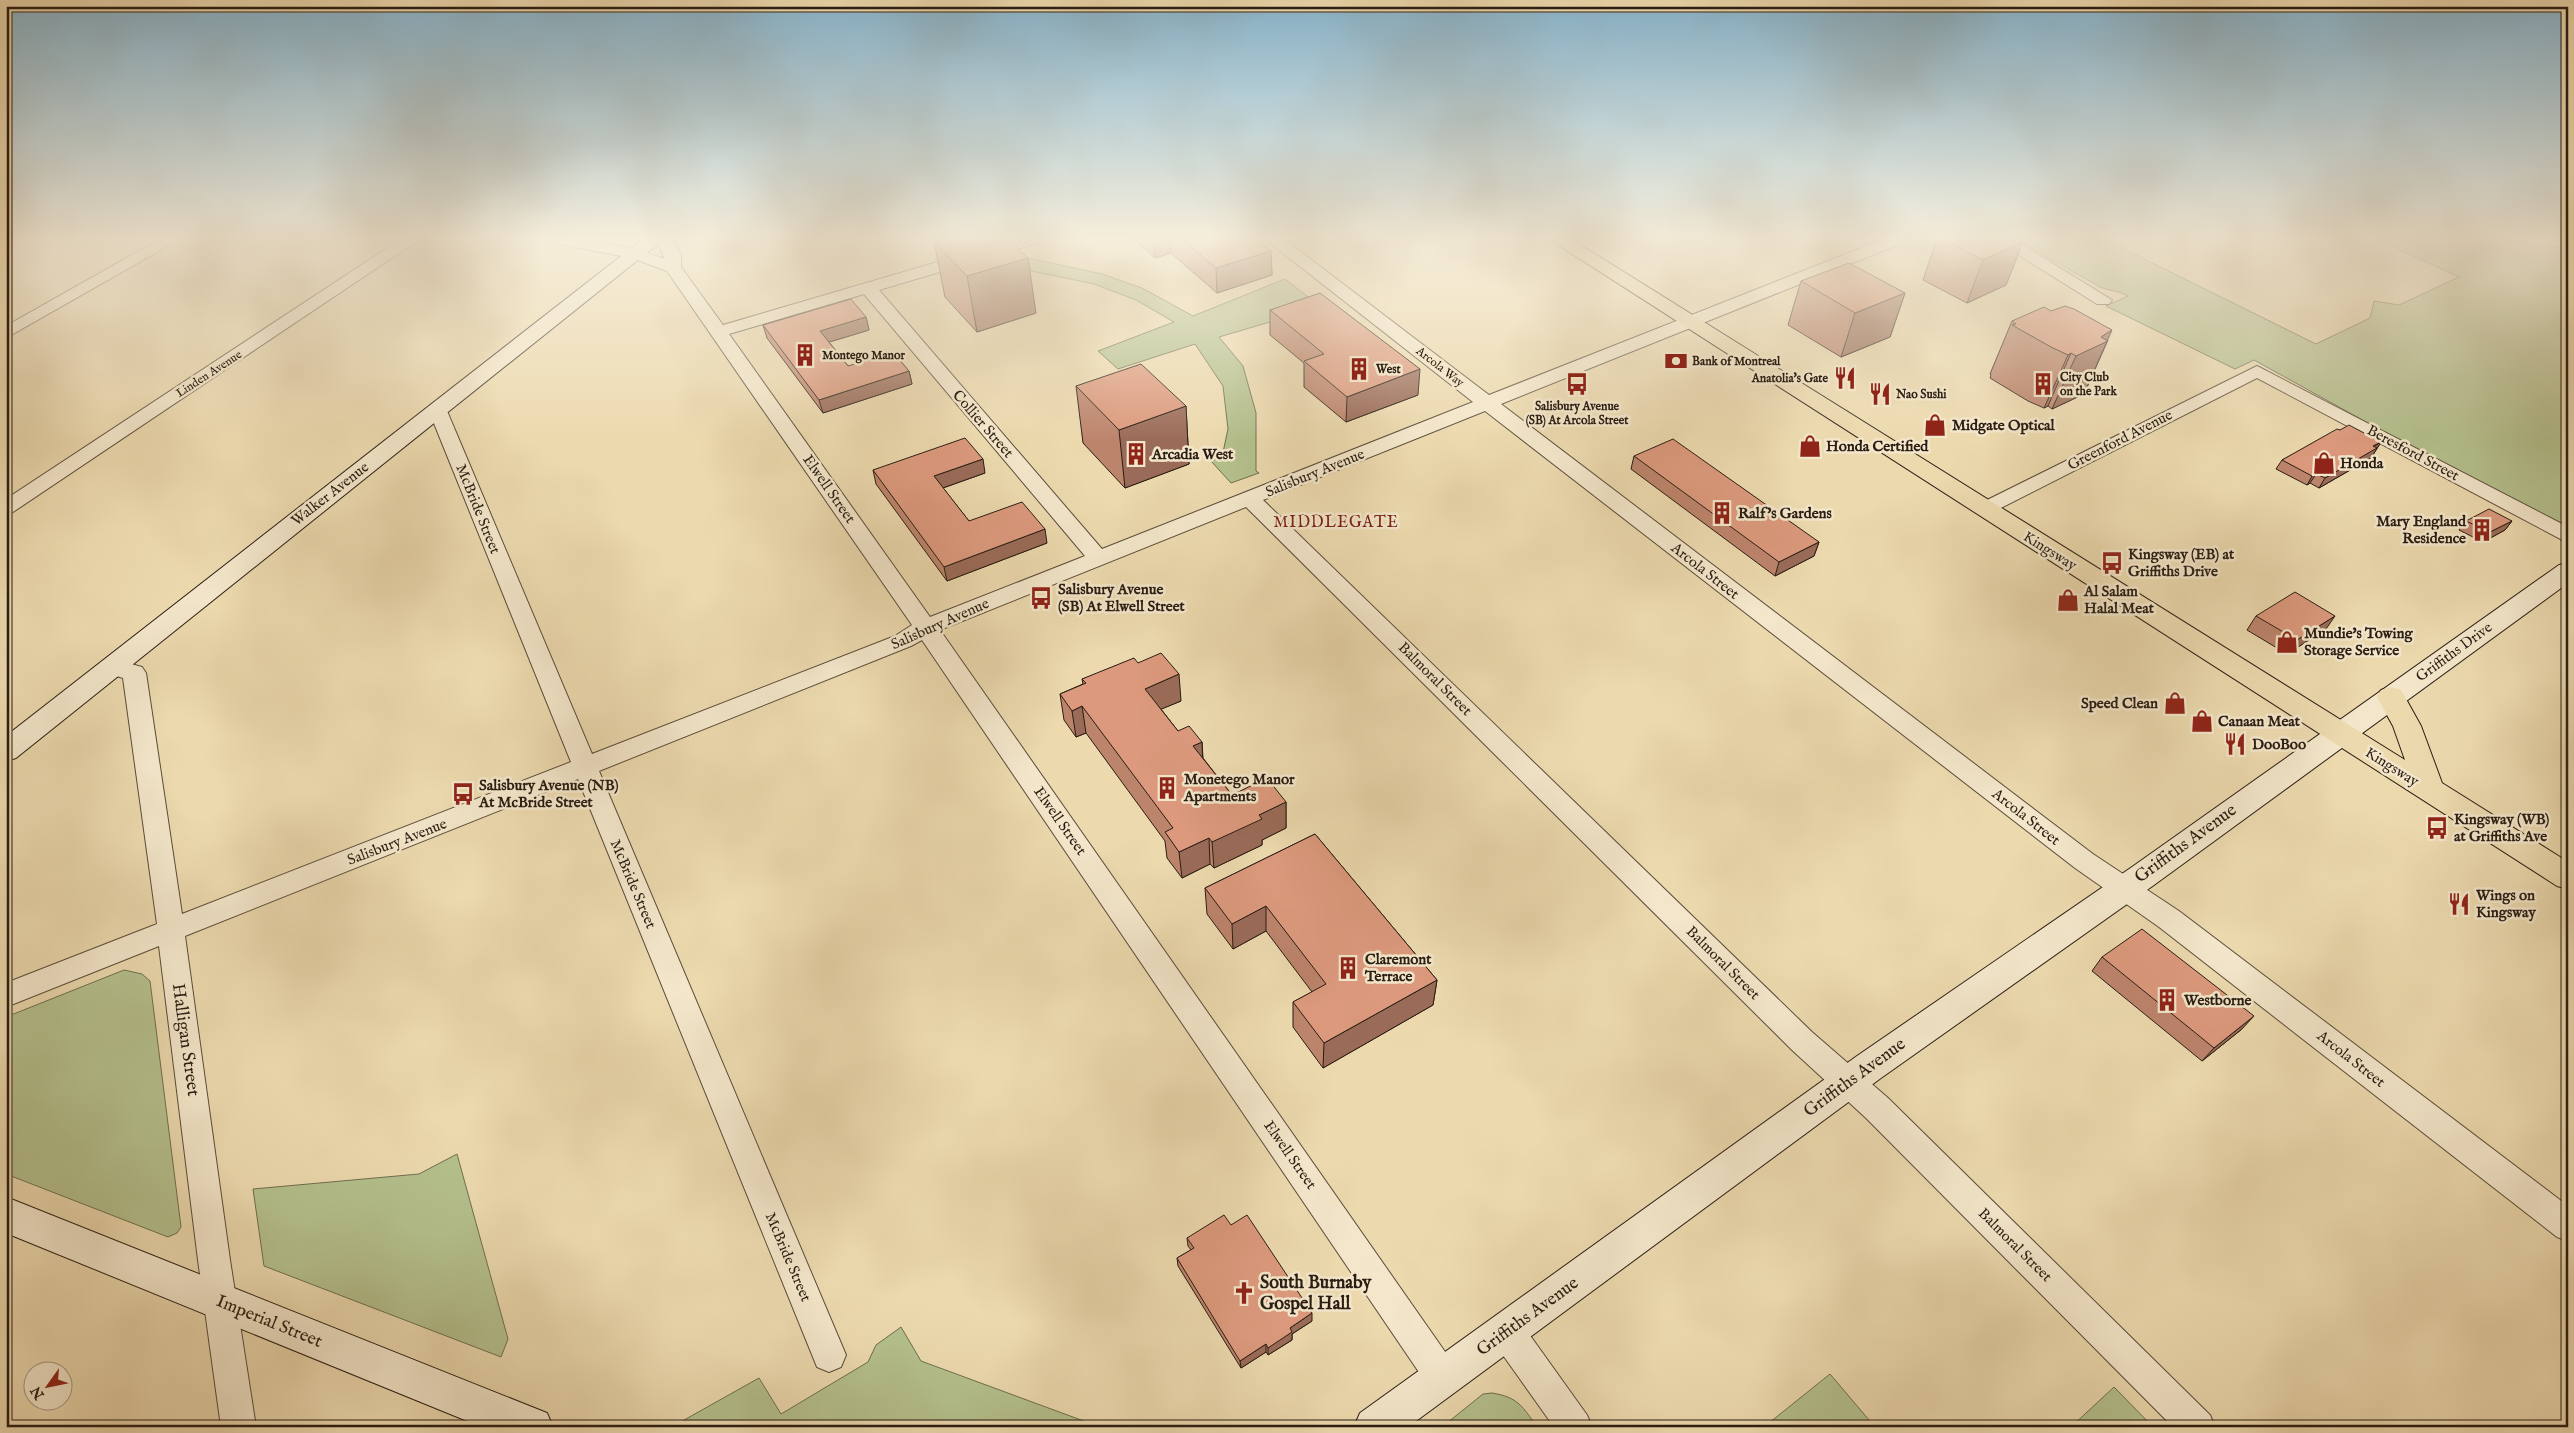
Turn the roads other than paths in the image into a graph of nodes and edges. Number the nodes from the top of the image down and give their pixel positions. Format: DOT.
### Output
graph roads {
  1 [pos="55,306"];
  2 [pos="311,306"];
  3 [pos="571,306"];
  4 [pos="700,306"];
  5 [pos="807,306"];
  6 [pos="883,306"];
  7 [pos="1360,306"];
  8 [pos="1663,306"];
  9 [pos="1733,306"];
  10 [pos="1690,323"];
  11 [pos="718,332"];
  12 [pos="6,334"];
  13 [pos="2257,370"];
  14 [pos="1488,404"];
  15 [pos="438,411"];
  16 [pos="1250,499"];
  17 [pos="6,508"];
  18 [pos="1984,509"];
  19 [pos="2568,536"];
  20 [pos="1099,559"];
  21 [pos="2568,571"];
  22 [pos="925,628"];
  23 [pos="115,667"];
  24 [pos="2391,697"];
  25 [pos="2340,734"];
  26 [pos="6,751"];
  27 [pos="584,768"];
  28 [pos="2430,790"];
  29 [pos="2568,877"];
  30 [pos="2124,889"];
  31 [pos="171,930"];
  32 [pos="6,995"];
  33 [pos="1849,1082"];
  34 [pos="6,1215"];
  35 [pos="2568,1226"];
  36 [pos="221,1303"];
  37 [pos="1507,1332"];
  38 [pos="829,1355"];
  39 [pos="1443,1378"];
  40 [pos="239,1427"];
  41 [pos="533,1427"];
  42 [pos="1374,1427"];
  43 [pos="1575,1427"];
  44 [pos="2198,1427"];
  1 -- 12 [label="street"];
  2 -- 17 [label="street, Linden Avenue"];
  3 -- 15 [label="street, Walker Avenue"];
  4 -- 11 [label="street, Elwell Street"];
  5 -- 11 [label="street"];
  6 -- 20 [label="street, Collier Street"];
  7 -- 14 [label="street, Arcola Way"];
  8 -- 10 [label="main road, Kingsway"];
  9 -- 10 [label="street, Salisbury Avenue"];
  10 -- 14 [label="street, Salisbury Avenue"];
  10 -- 18 [label="main road, Kingsway"];
  11 -- 22 [label="street, Elwell Street"];
  13 -- 18 [label="street, Greenford Avenue"];
  13 -- 19 [label="street, Beresford Street"];
  14 -- 16 [label="street, Salisbury Avenue"];
  14 -- 30 [label="street, Arcola Street"];
  15 -- 23 [label="street, Walker Avenue"];
  15 -- 27 [label="street, McBride Street"];
  16 -- 20 [label="street, Salisbury Avenue"];
  16 -- 33 [label="street, Balmoral Street"];
  18 -- 25 [label="main road, Kingsway"];
  20 -- 22 [label="street, Salisbury Avenue"];
  21 -- 24 [label="street, Griffiths Drive"];
  22 -- 27 [label="street, Salisbury Avenue"];
  22 -- 39 [label="street, Elwell Street"];
  23 -- 26 [label="street, Walker Avenue"];
  23 -- 31 [label="street, Halligan Street"];
  24 -- 25 [label="street, Griffiths Drive"];
  24 -- 28 [label="main road"];
  25 -- 28 [label="main road, Kingsway"];
  25 -- 30 [label="street, Griffiths Avenue"];
  27 -- 31 [label="street, Salisbury Avenue"];
  27 -- 38 [label="street, McBride Street"];
  28 -- 29 [label="main road, Kingsway"];
  30 -- 33 [label="street, Griffiths Avenue"];
  30 -- 35 [label="street, Arcola Street"];
  31 -- 32 [label="street, Salisbury Avenue"];
  31 -- 36 [label="street, Halligan Street"];
  33 -- 37 [label="street, Griffiths Avenue"];
  33 -- 44 [label="street, Balmoral Street"];
  34 -- 36 [label="street, Imperial Street"];
  36 -- 40 [label="street, Halligan Street"];
  36 -- 41 [label="street, Imperial Street"];
  37 -- 39 [label="street, Griffiths Avenue"];
  37 -- 43 [label="street"];
  39 -- 42 [label="street, Griffiths Avenue"];
}
